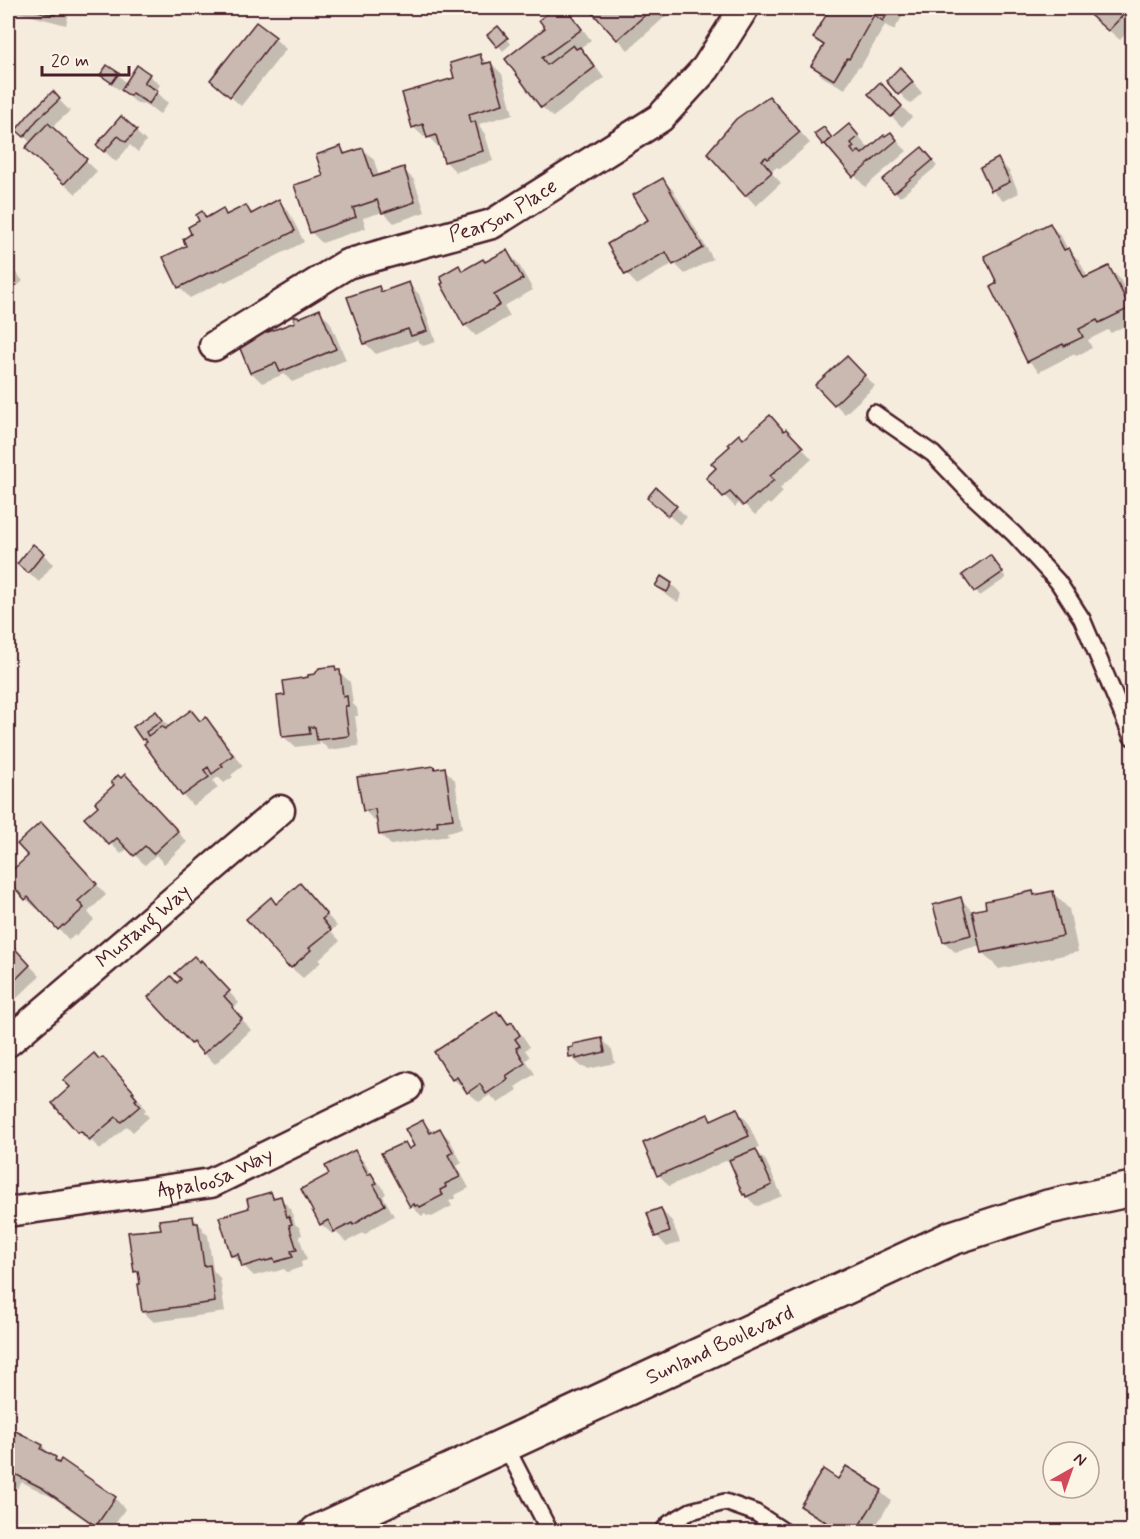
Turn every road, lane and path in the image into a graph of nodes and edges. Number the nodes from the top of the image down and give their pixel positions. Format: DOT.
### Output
graph roads {
  1 [pos="744,8"];
  2 [pos="214,346"];
  3 [pos="874,413"];
  4 [pos="1132,737"];
  5 [pos="280,810"];
  6 [pos="8,1042"];
  7 [pos="407,1087"];
  8 [pos="1132,1189"];
  9 [pos="8,1212"];
  10 [pos="505,1445"];
  11 [pos="317,1532"];
  12 [pos="550,1532"];
  13 [pos="662,1532"];
  14 [pos="785,1532"];
  1 -- 2 [label="street, Pearson Place"];
  3 -- 4 [label="lane"];
  5 -- 6 [label="street, Mustang Way"];
  7 -- 9 [label="street, Appaloosa Way"];
  8 -- 10 [label="main road, Sunland Boulevard"];
  10 -- 11 [label="main road, Sunland Boulevard"];
  10 -- 12 [label="lane"];
  13 -- 14 [label="lane"];
}
